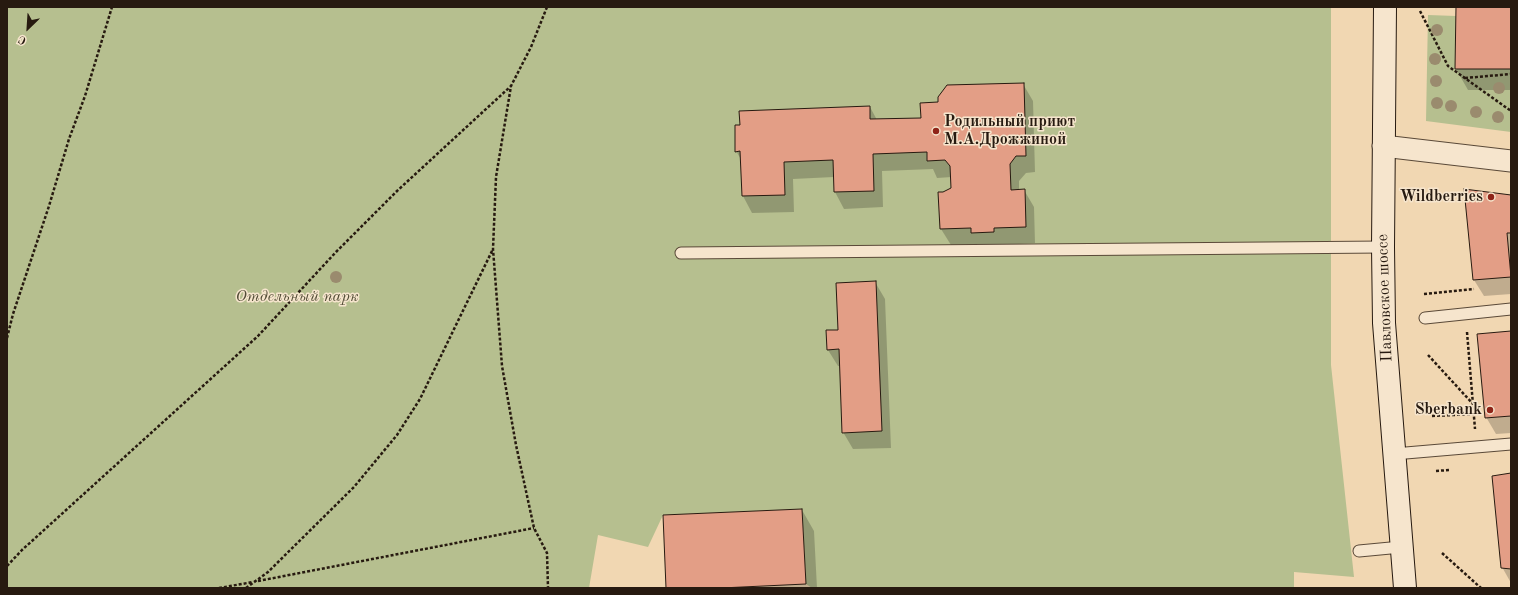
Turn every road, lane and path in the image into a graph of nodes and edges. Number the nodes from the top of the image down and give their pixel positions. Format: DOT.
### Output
graph roads {
  1 [pos="112,7"];
  2 [pos="546,7"];
  3 [pos="1385,7"];
  4 [pos="1420,11"];
  5 [pos="1511,74"];
  6 [pos="1465,78"];
  7 [pos="511,86"];
  8 [pos="1511,111"];
  9 [pos="1384,146"];
  10 [pos="1511,161"];
  11 [pos="1383,246"];
  12 [pos="493,249"];
  13 [pos="681,253"];
  14 [pos="1474,289"];
  15 [pos="1424,294"];
  16 [pos="1511,309"];
  17 [pos="1466,314"];
  18 [pos="1425,318"];
  19 [pos="7,338"];
  20 [pos="1428,355"];
  21 [pos="1473,404"];
  22 [pos="1474,414"];
  23 [pos="1432,416"];
  24 [pos="1511,444"];
  25 [pos="1477,447"];
  26 [pos="1394,454"];
  27 [pos="534,528"];
  28 [pos="1401,547"];
  29 [pos="1358,551"];
  30 [pos="1442,553"];
  31 [pos="7,566"];
  32 [pos="256,582"];
  33 [pos="219,588"];
  34 [pos="246,588"];
  35 [pos="548,588"];
  36 [pos="1405,588"];
  37 [pos="1481,588"];
  1 -- 19 [label="path"];
  2 -- 7 [label="path"];
  3 -- 9 [label="main road, Павловское шоссе"];
  4 -- 6 [label="path"];
  5 -- 6 [label="path"];
  6 -- 8 [label="path"];
  7 -- 12 [label="path"];
  7 -- 31 [label="path"];
  9 -- 10 [label="street"];
  9 -- 11 [label="main road, Павловское шоссе"];
  11 -- 13 [label="lane"];
  11 -- 26 [label="main road, Павловское шоссе"];
  12 -- 27 [label="path"];
  12 -- 32 [label="path"];
  14 -- 15 [label="path"];
  16 -- 17 [label="lane"];
  17 -- 18 [label="lane"];
  17 -- 21 [label="path"];
  20 -- 21 [label="path"];
  21 -- 22 [label="path"];
  22 -- 23 [label="path"];
  22 -- 25 [label="path"];
  24 -- 25 [label="lane"];
  25 -- 26 [label="lane"];
  26 -- 28 [label="main road, Павловское шоссе"];
  27 -- 32 [label="path"];
  27 -- 35 [label="path"];
  28 -- 29 [label="lane"];
  28 -- 36 [label="main road, Павловское шоссе"];
  30 -- 37 [label="path"];
  32 -- 33 [label="path"];
  32 -- 34 [label="path"];
}
